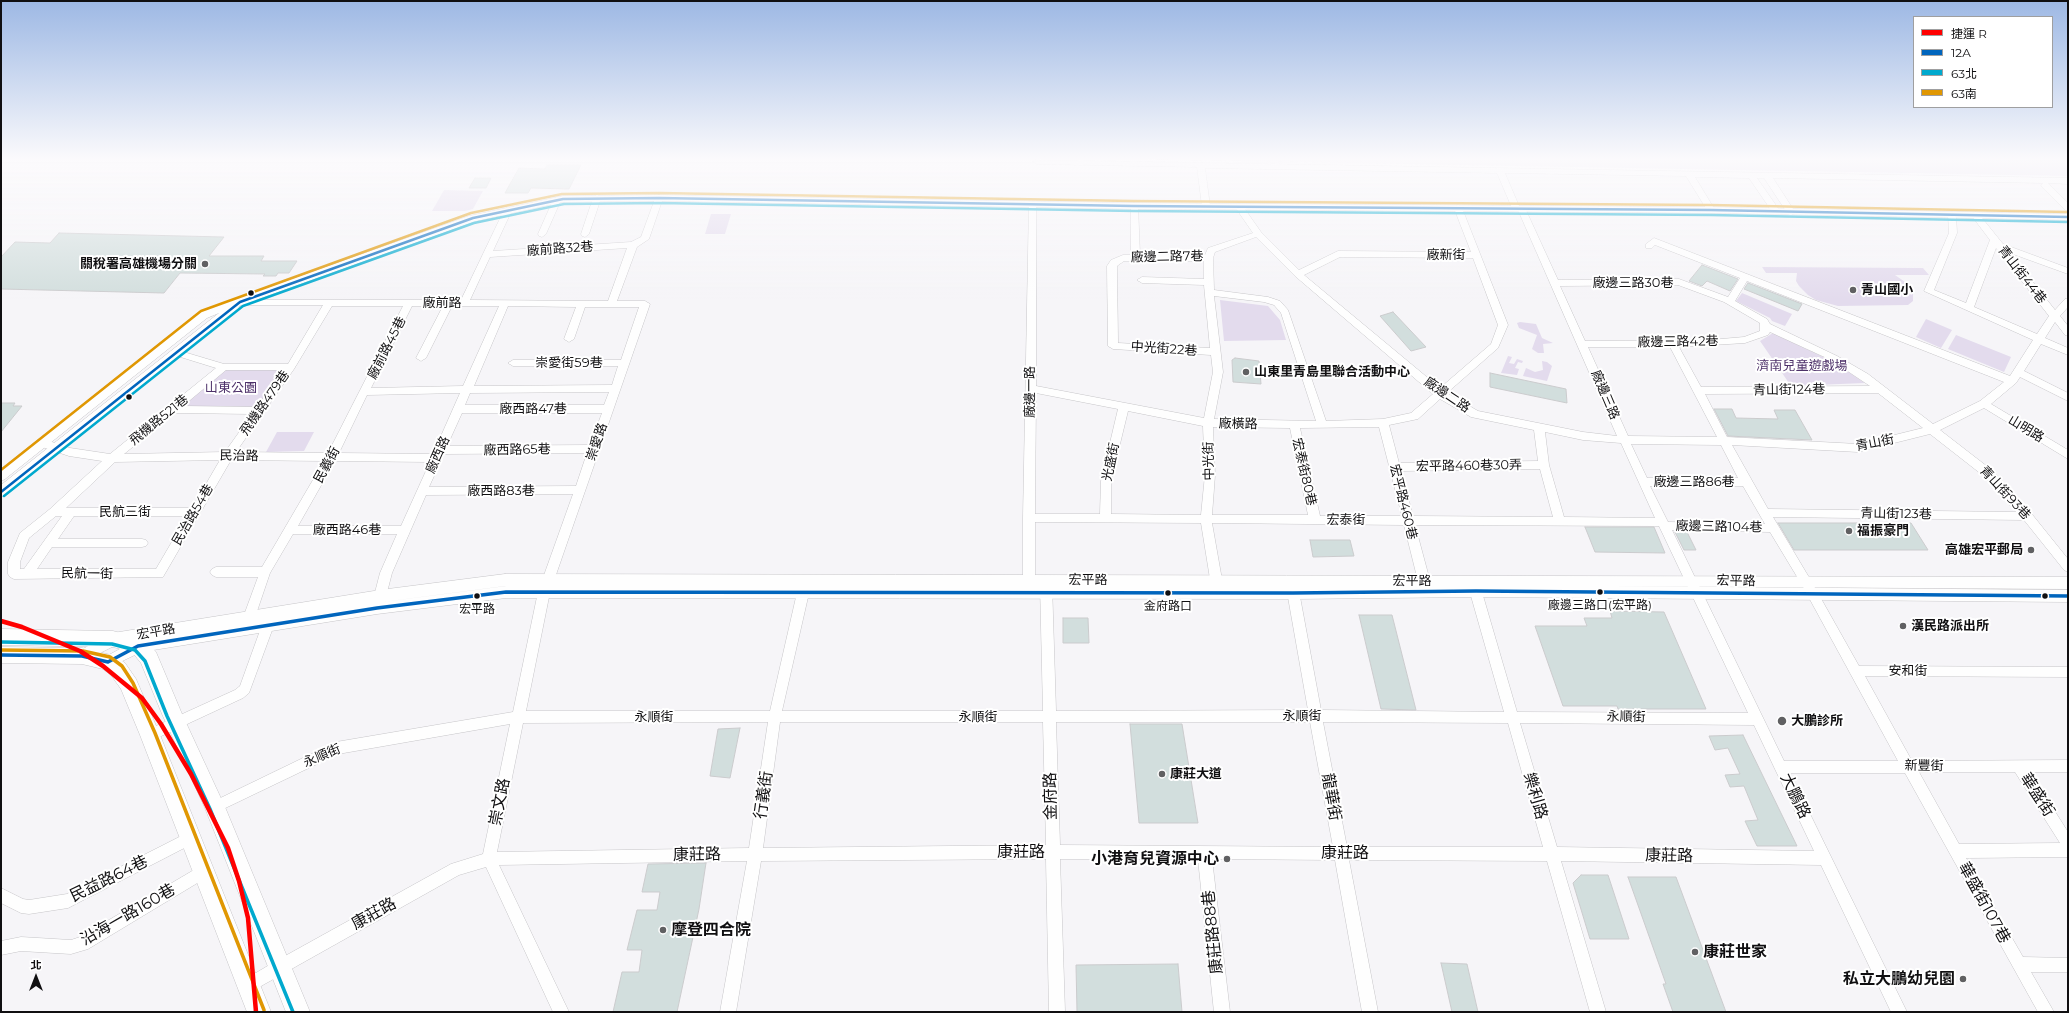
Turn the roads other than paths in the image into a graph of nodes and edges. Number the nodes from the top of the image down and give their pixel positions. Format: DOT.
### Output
graph roads {
  1 [pos="531,205"];
  2 [pos="555,205"];
  3 [pos="594,205"];
  4 [pos="656,205"];
  5 [pos="1032,205"];
  6 [pos="1097,205"];
  7 [pos="1518,205"];
  8 [pos="1708,205"];
  9 [pos="1771,205"];
  10 [pos="1787,205"];
  11 [pos="1134,206"];
  12 [pos="1206,206"];
  13 [pos="1239,207"];
  14 [pos="1458,208"];
  15 [pos="1519,208"];
  16 [pos="508,210"];
  17 [pos="1711,210"];
  18 [pos="1776,212"];
  19 [pos="1792,212"];
  20 [pos="1952,215"];
  21 [pos="1975,215"];
  22 [pos="2068,217"];
  23 [pos="542,234"];
  24 [pos="584,234"];
  25 [pos="1258,234"];
  26 [pos="1997,243"];
  27 [pos="633,245"];
  28 [pos="1649,246"];
  29 [pos="487,254"];
  30 [pos="1476,255"];
  31 [pos="1136,257"];
  32 [pos="1208,258"];
  33 [pos="2068,272"];
  34 [pos="1298,274"];
  35 [pos="1745,278"];
  36 [pos="1142,280"];
  37 [pos="1555,283"];
  38 [pos="1209,287"];
  39 [pos="240,302"];
  40 [pos="1730,302"];
  41 [pos="329,303"];
  42 [pos="409,303"];
  43 [pos="449,303"];
  44 [pos="464,303"];
  45 [pos="505,303"];
  46 [pos="582,303"];
  47 [pos="612,303"];
  48 [pos="645,304"];
  49 [pos="2067,305"];
  50 [pos="1969,308"];
  51 [pos="2054,316"];
  52 [pos="1766,326"];
  53 [pos="2068,333"];
  54 [pos="569,338"];
  55 [pos="2040,340"];
  56 [pos="1583,344"];
  57 [pos="1672,344"];
  58 [pos="1113,346"];
  59 [pos="1216,352"];
  60 [pos="2068,352"];
  61 [pos="177,353"];
  62 [pos="421,358"];
  63 [pos="513,363"];
  64 [pos="624,363"];
  65 [pos="291,366"];
  66 [pos="224,367"];
  67 [pos="2018,372"];
  68 [pos="2012,381"];
  69 [pos="615,388"];
  70 [pos="1030,388"];
  71 [pos="1880,389"];
  72 [pos="467,390"];
  73 [pos="1698,391"];
  74 [pos="364,392"];
  75 [pos="1440,394"];
  76 [pos="2068,397"];
  77 [pos="1984,404"];
  78 [pos="1124,406"];
  79 [pos="172,409"];
  80 [pos="458,409"];
  81 [pos="608,409"];
  82 [pos="259,411"];
  83 [pos="1208,423"];
  84 [pos="1384,423"];
  85 [pos="1294,425"];
  86 [pos="1322,425"];
  87 [pos="1539,427"];
  88 [pos="1933,429"];
  89 [pos="1624,440"];
  90 [pos="1725,441"];
  91 [pos="43,444"];
  92 [pos="57,448"];
  93 [pos="594,449"];
  94 [pos="439,454"];
  95 [pos="2068,455"];
  96 [pos="228,456"];
  97 [pos="112,458"];
  98 [pos="331,458"];
  99 [pos="1544,465"];
  100 [pos="1394,467"];
  101 [pos="1,476"];
  102 [pos="1643,482"];
  103 [pos="1746,482"];
  104 [pos="580,490"];
  105 [pos="422,491"];
  106 [pos="1,492"];
  107 [pos="54,512"];
  108 [pos="71,512"];
  109 [pos="196,512"];
  110 [pos="1764,513"];
  111 [pos="2027,516"];
  112 [pos="1029,518"];
  113 [pos="1105,519"];
  114 [pos="1206,519"];
  115 [pos="1315,520"];
  116 [pos="1408,521"];
  117 [pos="1560,522"];
  118 [pos="1663,524"];
  119 [pos="1774,528"];
  120 [pos="290,530"];
  121 [pos="405,530"];
  122 [pos="48,543"];
  123 [pos="142,543"];
  124 [pos="2068,567"];
  125 [pos="216,572"];
  126 [pos="265,572"];
  127 [pos="28,573"];
  128 [pos="159,574"];
  129 [pos="1029,581"];
  130 [pos="1424,581"];
  131 [pos="2068,584"];
  132 [pos="546,586"];
  133 [pos="804,586"];
  134 [pos="1046,586"];
  135 [pos="1218,586"];
  136 [pos="1474,586"];
  137 [pos="1694,586"];
  138 [pos="1292,587"];
  139 [pos="1809,588"];
  140 [pos="2068,596"];
  141 [pos="378,602"];
  142 [pos="247,623"];
  143 [pos="268,625"];
  144 [pos="1,637"];
  145 [pos="113,639"];
  146 [pos="138,646"];
  147 [pos="1,656"];
  148 [pos="82,656"];
  149 [pos="108,662"];
  150 [pos="1855,671"];
  151 [pos="2068,672"];
  152 [pos="775,716"];
  153 [pos="1316,716"];
  154 [pos="1512,716"];
  155 [pos="517,717"];
  156 [pos="1049,717"];
  157 [pos="1757,719"];
  158 [pos="176,723"];
  159 [pos="150,735"];
  160 [pos="1906,765"];
  161 [pos="2068,766"];
  162 [pos="1780,767"];
  163 [pos="2019,767"];
  164 [pos="215,807"];
  165 [pos="191,837"];
  166 [pos="2068,844"];
  167 [pos="1955,850"];
  168 [pos="2068,850"];
  169 [pos="1053,852"];
  170 [pos="1204,852"];
  171 [pos="1341,853"];
  172 [pos="755,854"];
  173 [pos="1552,854"];
  174 [pos="1824,858"];
  175 [pos="489,859"];
  176 [pos="204,871"];
  177 [pos="1,895"];
  178 [pos="1,948"];
  179 [pos="2019,964"];
  180 [pos="2068,965"];
  181 [pos="281,966"];
  182 [pos="249,985"];
  183 [pos="259,1012"];
  184 [pos="298,1012"];
  185 [pos="561,1012"];
  186 [pos="728,1012"];
  187 [pos="1057,1012"];
  188 [pos="1222,1012"];
  189 [pos="1370,1012"];
  190 [pos="1598,1012"];
  191 [pos="1899,1012"];
  192 [pos="2046,1012"];
  1 -- 16 [label="street"];
  2 -- 23 [label="street"];
  3 -- 24 [label="street"];
  4 -- 27 [label="street"];
  5 -- 70 [label="street, 廠邊一路"];
  6 -- 11 [label="street"];
  7 -- 15 [label="street, 廠邊三路"];
  8 -- 17 [label="street"];
  9 -- 18 [label="street"];
  10 -- 19 [label="street"];
  11 -- 12 [label="street"];
  11 -- 31 [label="street"];
  12 -- 13 [label="street"];
  13 -- 14 [label="street"];
  13 -- 25 [label="street, 廠邊二路"];
  14 -- 15 [label="street"];
  14 -- 30 [label="street"];
  15 -- 17 [label="street"];
  15 -- 37 [label="street, 廠邊三路"];
  16 -- 29 [label="street"];
  16 -- 39 [label="street"];
  17 -- 18 [label="street"];
  18 -- 19 [label="street"];
  19 -- 20 [label="street"];
  20 -- 21 [label="street"];
  20 -- 50 [label="street"];
  21 -- 22 [label="street"];
  21 -- 26 [label="street, 青山街44巷"];
  25 -- 32 [label="street, 廠邊二路7巷"];
  25 -- 34 [label="street, 廠邊二路"];
  26 -- 33 [label="street"];
  26 -- 50 [label="street"];
  26 -- 51 [label="street, 青山街44巷"];
  27 -- 29 [label="street, 廠前路32巷"];
  27 -- 47 [label="street"];
  28 -- 35 [label="street"];
  29 -- 44 [label="street"];
  30 -- 34 [label="street, 廠新街"];
  30 -- 75 [label="street, 廠新街"];
  31 -- 32 [label="street, 廠邊二路7巷"];
  31 -- 58 [label="street, 廠邊二路7巷"];
  32 -- 38 [label="street, 中光街"];
  34 -- 75 [label="street, 廠邊二路"];
  35 -- 40 [label="street"];
  35 -- 68 [label="street"];
  36 -- 38 [label="street"];
  37 -- 40 [label="street, 廠邊三路30巷"];
  37 -- 56 [label="street, 廠邊三路"];
  38 -- 59 [label="street, 中光街"];
  38 -- 86 [label="street"];
  39 -- 41 [label="street, 廠前路"];
  39 -- 61 [label="street"];
  39 -- 91 [label="street"];
  40 -- 52 [label="street, 廠邊三路30巷"];
  41 -- 42 [label="street, 廠前路"];
  41 -- 65 [label="street"];
  42 -- 43 [label="street, 廠前路"];
  42 -- 74 [label="street, 廠前路45巷"];
  43 -- 44 [label="street, 廠前路"];
  43 -- 62 [label="street"];
  44 -- 45 [label="street, 廠前路"];
  45 -- 46 [label="street, 廠前路"];
  45 -- 72 [label="street, 廠西路"];
  46 -- 47 [label="street, 廠前路"];
  46 -- 54 [label="street"];
  47 -- 48 [label="street, 廠前路"];
  48 -- 64 [label="street, 崇愛路"];
  49 -- 51 [label="street, 青山街"];
  50 -- 55 [label="street"];
  51 -- 53 [label="street, 青山街44巷"];
  51 -- 55 [label="street, 青山街"];
  52 -- 57 [label="street, 廠邊三路42巷"];
  52 -- 71 [label="street, 廠邊三路30巷"];
  55 -- 60 [label="street"];
  55 -- 67 [label="street, 青山街"];
  56 -- 57 [label="street, 廠邊三路42巷"];
  56 -- 89 [label="street, 廠邊三路"];
  57 -- 73 [label="street"];
  58 -- 59 [label="street, 中光街22巷"];
  59 -- 83 [label="street, 中光街"];
  61 -- 66 [label="street, 飛機路479巷"];
  61 -- 92 [label="street"];
  63 -- 64 [label="street, 崇愛街59巷"];
  64 -- 69 [label="street, 崇愛路"];
  65 -- 66 [label="street, 飛機路479巷"];
  65 -- 82 [label="street, 飛機路479巷"];
  66 -- 79 [label="street, 飛機路521巷"];
  67 -- 68 [label="street, 青山街"];
  67 -- 76 [label="street"];
  68 -- 77 [label="street, 青山街"];
  69 -- 72 [label="street"];
  69 -- 81 [label="street, 崇愛路"];
  70 -- 78 [label="street, 廠橫路"];
  70 -- 112 [label="street, 廠邊一路"];
  71 -- 73 [label="street, 青山街124巷"];
  71 -- 88 [label="street, 廠邊三路30巷"];
  72 -- 74 [label="street"];
  72 -- 80 [label="street, 廠西路"];
  73 -- 90 [label="street"];
  74 -- 98 [label="street, 民義街"];
  75 -- 84 [label="street, 廠橫路"];
  75 -- 87 [label="street, 廠邊二路"];
  77 -- 88 [label="street, 青山街"];
  77 -- 95 [label="street, 山明路"];
  78 -- 83 [label="street, 廠橫路"];
  78 -- 113 [label="street, 光盛街"];
  79 -- 82 [label="street"];
  79 -- 97 [label="street, 飛機路521巷"];
  80 -- 81 [label="street, 廠西路47巷"];
  80 -- 94 [label="street, 廠西路"];
  81 -- 93 [label="street, 崇愛路"];
  82 -- 96 [label="street, 飛機路479巷"];
  83 -- 85 [label="street, 廠橫路"];
  83 -- 114 [label="street, 中光街"];
  84 -- 86 [label="street, 廠橫路"];
  84 -- 100 [label="street, 宏平路460巷"];
  85 -- 86 [label="street, 廠橫路"];
  85 -- 115 [label="street, 宏泰街80巷"];
  87 -- 89 [label="street, 廠邊二路"];
  87 -- 99 [label="street"];
  88 -- 90 [label="street, 青山街"];
  88 -- 111 [label="street, 青山街93巷"];
  89 -- 90 [label="street, 青山街"];
  89 -- 102 [label="street, 廠邊三路"];
  90 -- 103 [label="street"];
  91 -- 92 [label="street, 民治路"];
  91 -- 101 [label="street"];
  92 -- 97 [label="street, 民治路"];
  92 -- 106 [label="street"];
  93 -- 94 [label="street, 廠西路65巷"];
  93 -- 104 [label="street, 崇愛路"];
  94 -- 98 [label="street, 民治路"];
  94 -- 105 [label="street, 廠西路"];
  96 -- 97 [label="street, 民治路"];
  96 -- 98 [label="street, 民治路"];
  96 -- 109 [label="street, 民治路54巷"];
  97 -- 107 [label="street"];
  98 -- 120 [label="street, 民義街"];
  99 -- 100 [label="street, 宏平路460巷30弄"];
  99 -- 117 [label="street"];
  100 -- 116 [label="street, 宏平路460巷"];
  102 -- 103 [label="street, 廠邊三路86巷"];
  102 -- 118 [label="street, 廠邊三路"];
  103 -- 110 [label="street"];
  104 -- 105 [label="street, 廠西路83巷"];
  104 -- 132 [label="street, 崇愛路"];
  105 -- 121 [label="street, 廠西路"];
  107 -- 108 [label="street, 民航三街"];
  107 -- 127 [label="street, 民航一街"];
  108 -- 109 [label="street, 民航三街"];
  108 -- 122 [label="street"];
  109 -- 128 [label="street, 民治路54巷"];
  110 -- 111 [label="street, 青山街123巷"];
  110 -- 119 [label="street"];
  111 -- 124 [label="street, 青山街93巷"];
  112 -- 113 [label="street, 宏泰街"];
  112 -- 129 [label="street, 廠邊一路"];
  113 -- 114 [label="street, 宏泰街"];
  114 -- 115 [label="street, 宏泰街"];
  114 -- 135 [label="street, 中光街"];
  115 -- 116 [label="street, 宏泰街"];
  116 -- 117 [label="street, 宏泰街"];
  116 -- 130 [label="street, 宏平路460巷"];
  117 -- 118 [label="street, 宏泰街"];
  118 -- 119 [label="street, 廠邊三路104巷"];
  118 -- 137 [label="street, 廠邊三路"];
  119 -- 139 [label="street"];
  120 -- 121 [label="street, 廠西路46巷"];
  120 -- 126 [label="street, 民義街"];
  121 -- 141 [label="street, 廠西路"];
  122 -- 123 [label="street"];
  122 -- 127 [label="street"];
  125 -- 126 [label="street"];
  126 -- 142 [label="street, 民義街"];
  127 -- 128 [label="street, 民航一街"];
  129 -- 133 [label="street, 宏平路"];
  129 -- 134 [label="street, 宏平路"];
  130 -- 136 [label="street, 宏平路"];
  130 -- 138 [label="street, 宏平路"];
  131 -- 139 [label="street, 宏平路"];
  132 -- 133 [label="street, 宏平路"];
  132 -- 141 [label="street, 宏平路"];
  132 -- 155 [label="street, 崇文路"];
  133 -- 134 [label="street, 宏平路"];
  133 -- 152 [label="street, 行義街"];
  134 -- 135 [label="street, 宏平路"];
  134 -- 156 [label="street, 金府路"];
  135 -- 138 [label="street, 宏平路"];
  136 -- 137 [label="street, 宏平路"];
  136 -- 138 [label="street, 宏平路"];
  136 -- 154 [label="street, 樂利路"];
  137 -- 139 [label="street, 宏平路"];
  137 -- 157 [label="street, 大鵬路"];
  138 -- 153 [label="street, 龍華街"];
  139 -- 140 [label="street, 宏平路"];
  139 -- 150 [label="street"];
  141 -- 142 [label="street, 宏平路"];
  141 -- 143 [label="street, 宏平路"];
  142 -- 143 [label="street, 宏平路"];
  142 -- 145 [label="street, 宏平路"];
  142 -- 146 [label="street, 宏平路"];
  143 -- 158 [label="street"];
  144 -- 145 [label="main road"];
  145 -- 146 [label="main road"];
  145 -- 148 [label="street, 宏平路"];
  146 -- 149 [label="street, 宏平路"];
  146 -- 158 [label="main road"];
  147 -- 148 [label="main road"];
  148 -- 149 [label="main road"];
  149 -- 159 [label="main road"];
  150 -- 151 [label="street, 安和街"];
  150 -- 160 [label="street"];
  152 -- 155 [label="street, 永順街"];
  152 -- 156 [label="street, 永順街"];
  152 -- 172 [label="street, 行義街"];
  153 -- 154 [label="street, 永順街"];
  153 -- 156 [label="street, 永順街"];
  153 -- 171 [label="street, 龍華街"];
  154 -- 157 [label="street, 永順街"];
  154 -- 173 [label="street, 樂利路"];
  155 -- 164 [label="street, 永順街"];
  155 -- 175 [label="street, 崇文路"];
  156 -- 169 [label="street, 金府路"];
  157 -- 162 [label="street, 大鵬路"];
  158 -- 159 [label="street"];
  158 -- 164 [label="main road"];
  159 -- 165 [label="main road"];
  160 -- 162 [label="street, 新豐街"];
  160 -- 163 [label="street, 新豐街"];
  160 -- 167 [label="street"];
  161 -- 163 [label="street, 新豐街"];
  162 -- 174 [label="street, 大鵬路"];
  163 -- 166 [label="street, 華盛街"];
  164 -- 181 [label="main road"];
  165 -- 176 [label="main road"];
  165 -- 177 [label="street, 民益路64巷"];
  167 -- 168 [label="street, 華盛街107巷"];
  167 -- 179 [label="street, 華盛街107巷"];
  169 -- 170 [label="street, 康莊路"];
  169 -- 172 [label="street, 康莊路"];
  169 -- 187 [label="street, 金府路"];
  170 -- 171 [label="street, 康莊路"];
  170 -- 188 [label="street, 康莊路88巷"];
  171 -- 173 [label="street, 康莊路"];
  171 -- 189 [label="street, 龍華街"];
  172 -- 175 [label="street, 康莊路"];
  172 -- 186 [label="street, 行義街"];
  173 -- 174 [label="street, 康莊路"];
  173 -- 190 [label="street, 樂利路"];
  174 -- 191 [label="street, 大鵬路"];
  175 -- 181 [label="street, 康莊路"];
  175 -- 185 [label="street"];
  176 -- 178 [label="street, 沿海一路160巷"];
  176 -- 182 [label="main road"];
  179 -- 180 [label="street"];
  179 -- 192 [label="street, 華盛街107巷"];
  181 -- 182 [label="street, 康莊路"];
  181 -- 184 [label="main road"];
  182 -- 183 [label="main road"];
}
